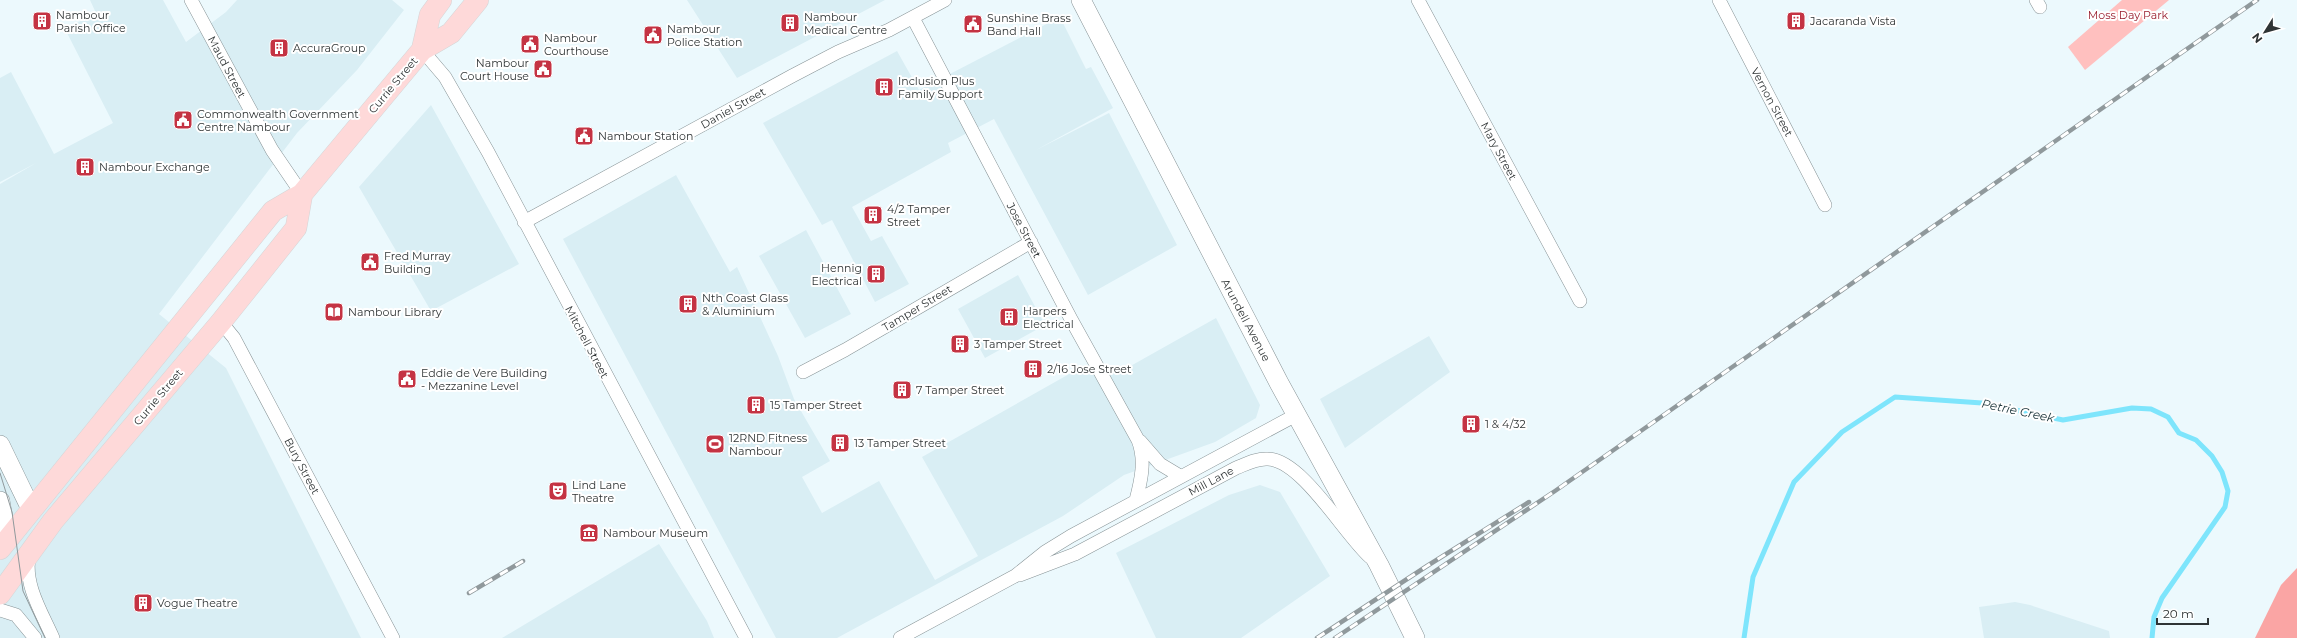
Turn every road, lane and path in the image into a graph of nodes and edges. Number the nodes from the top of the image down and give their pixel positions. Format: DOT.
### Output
graph roads {
  1 [pos="191,0"];
  2 [pos="441,0"];
  3 [pos="478,0"];
  4 [pos="945,0"];
  5 [pos="1081,0"];
  6 [pos="1418,0"];
  7 [pos="1719,0"];
  8 [pos="913,18"];
  9 [pos="422,50"];
  10 [pos="302,194"];
  11 [pos="1825,205"];
  12 [pos="524,222"];
  13 [pos="1031,242"];
  14 [pos="1580,301"];
  15 [pos="198,303"];
  16 [pos="221,322"];
  17 [pos="803,372"];
  18 [pos="1296,415"];
  19 [pos="1138,440"];
  20 [pos="0,445"];
  21 [pos="1180,476"];
  22 [pos="1136,500"];
  23 [pos="0,501"];
  24 [pos="31,509"];
  25 [pos="2,547"];
  26 [pos="30,554"];
  27 [pos="1379,565"];
  28 [pos="1015,576"];
  29 [pos="2,588"];
  30 [pos="36,597"];
  31 [pos="0,610"];
  32 [pos="35,638"];
  33 [pos="54,638"];
  34 [pos="393,638"];
  35 [pos="746,638"];
  36 [pos="900,638"];
  37 [pos="1415,638"];
  1 -- 10 [label="street, Maud Street"];
  2 -- 9 [label="main road, Currie Street"];
  3 -- 9 [label="main road, Currie Street"];
  4 -- 8 [label="street, Daniel Street"];
  5 -- 18 [label="main road, Arundell Avenue"];
  6 -- 14 [label="street, Mary Street"];
  7 -- 11 [label="street, Vernon Street"];
  8 -- 12 [label="street, Daniel Street"];
  8 -- 13 [label="street, Jose Street"];
  9 -- 10 [label="main road, Currie Street"];
  9 -- 12 [label="street, Mitchell Street"];
  10 -- 15 [label="main road, Currie Street"];
  10 -- 16 [label="main road, Currie Street"];
  12 -- 35 [label="street, Mitchell Street"];
  13 -- 17 [label="street, Tamper Street"];
  13 -- 19 [label="street, Jose Street"];
  15 -- 16 [label="main road, Bury Street"];
  15 -- 24 [label="main road, Currie Street"];
  16 -- 26 [label="main road, Currie Street"];
  16 -- 34 [label="street, Bury Street"];
  18 -- 21 [label="street, Mill Lane"];
  18 -- 27 [label="main road, Arundell Avenue"];
  19 -- 21 [label="street, Jose Street"];
  19 -- 22 [label="street, Jose Street"];
  20 -- 24 [label="main road"];
  21 -- 22 [label="street, Mill Lane"];
  22 -- 28 [label="street, Mill Lane"];
  23 -- 25 [label="main road"];
  24 -- 25 [label="main road, Currie Street"];
  24 -- 26 [label="main road"];
  26 -- 29 [label="main road, Currie Street"];
  26 -- 30 [label="street"];
  27 -- 28 [label="street, Mill Lane"];
  27 -- 37 [label="main road, Arundell Avenue"];
  28 -- 36 [label="street, Mill Lane"];
  29 -- 30 [label="street"];
  30 -- 33 [label="street"];
  31 -- 32 [label="street"];
}
